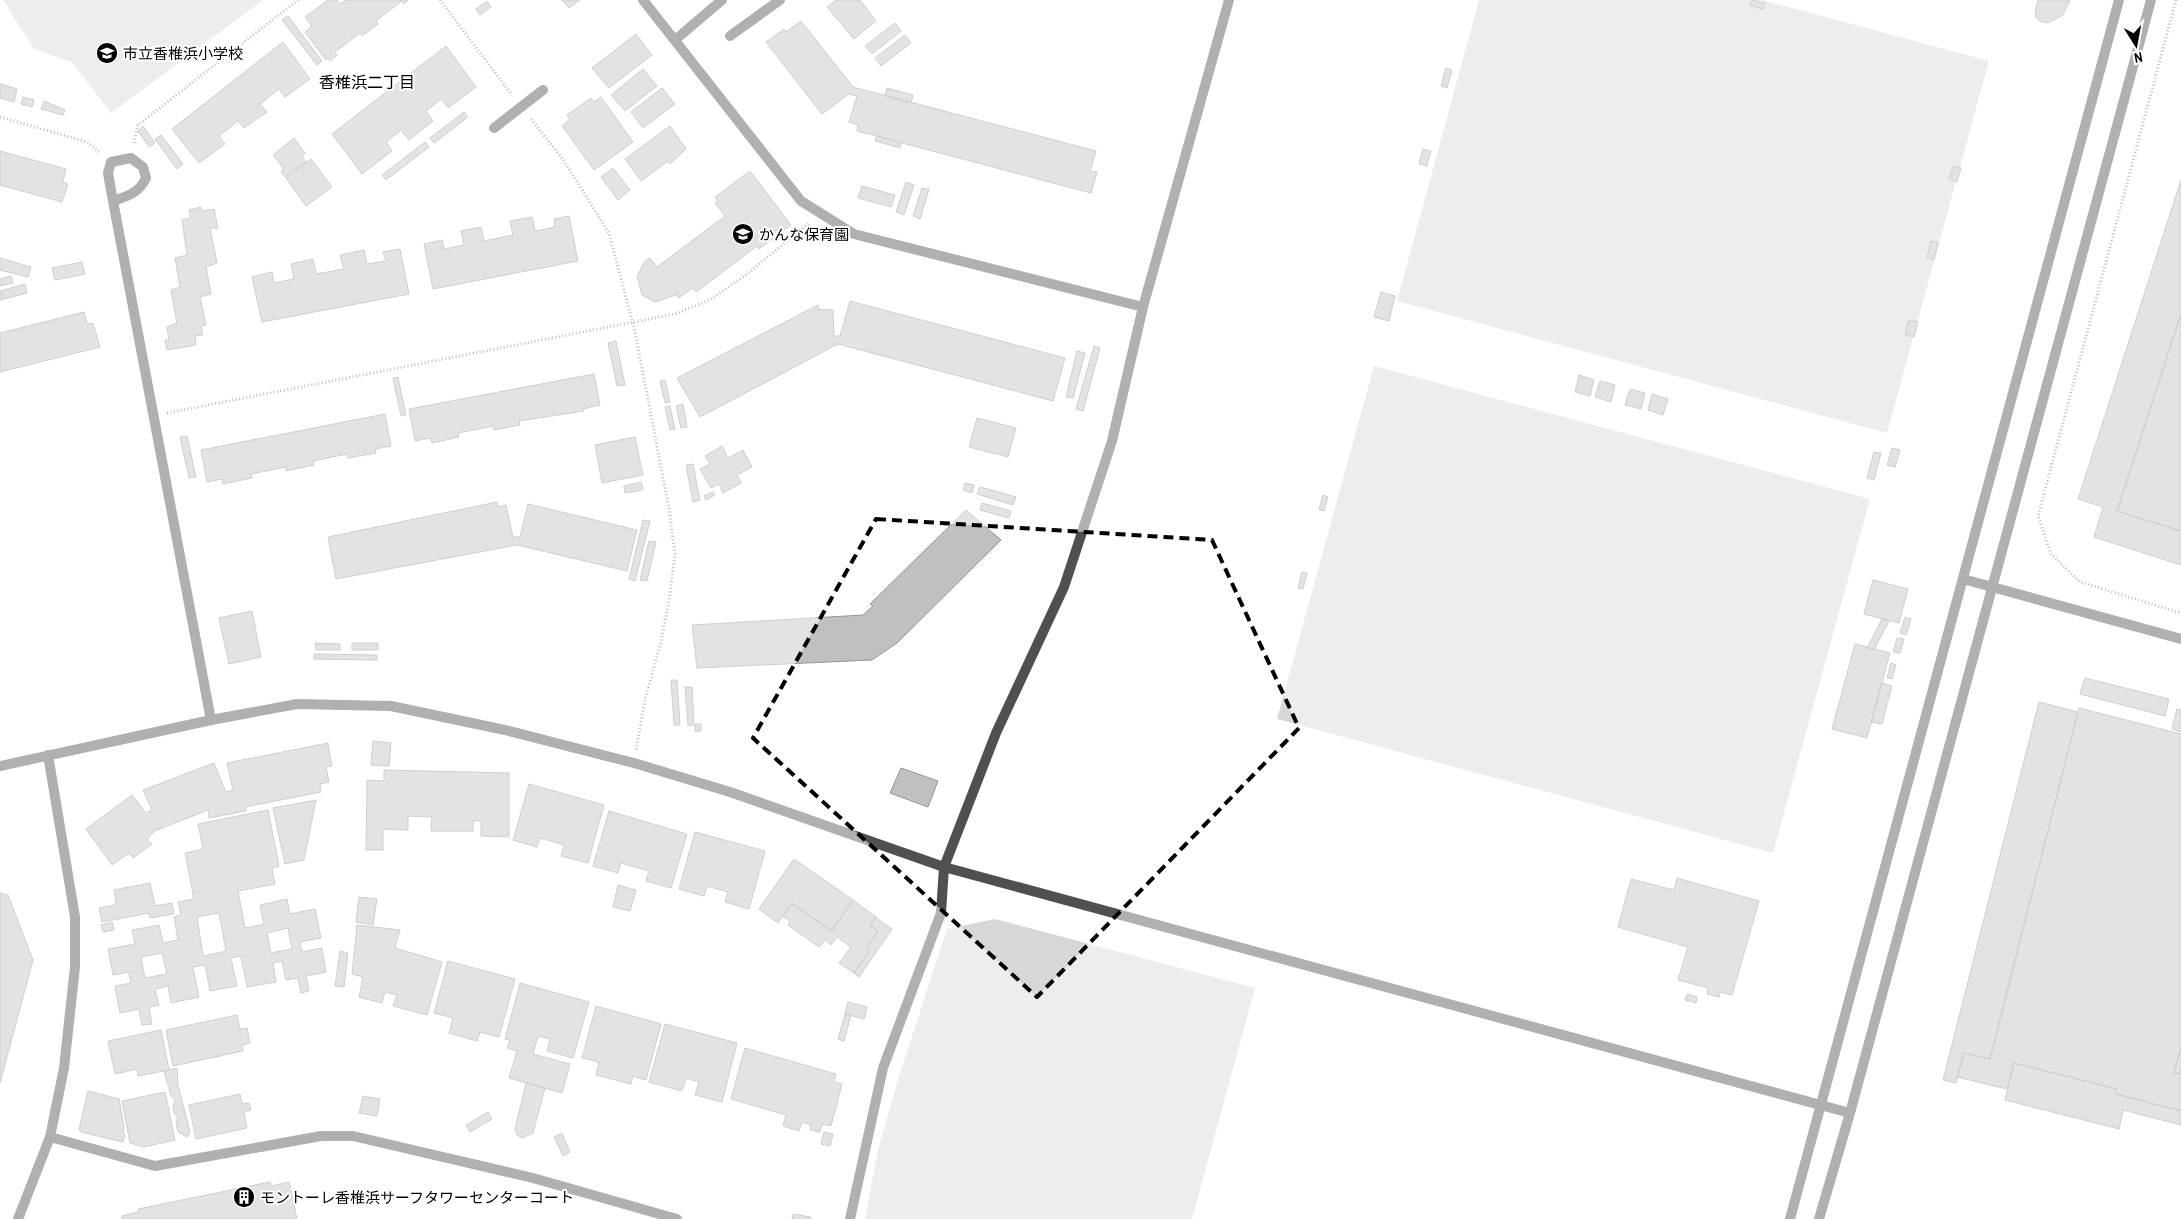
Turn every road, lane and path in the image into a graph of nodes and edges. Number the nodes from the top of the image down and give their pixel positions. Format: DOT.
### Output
graph roads {
  1 [pos="298,0"];
  2 [pos="440,0"];
  3 [pos="644,0"];
  4 [pos="722,0"];
  5 [pos="780,0"];
  6 [pos="1230,0"];
  7 [pos="2119,0"];
  8 [pos="2151,0"];
  9 [pos="2176,0"];
  10 [pos="730,36"];
  11 [pos="675,40"];
  12 [pos="543,90"];
  13 [pos="520,106"];
  14 [pos="0,117"];
  15 [pos="494,128"];
  16 [pos="131,158"];
  17 [pos="111,162"];
  18 [pos="113,201"];
  19 [pos="820,213"];
  20 [pos="1143,307"];
  21 [pos="632,321"];
  22 [pos="154,415"];
  23 [pos="1963,579"];
  24 [pos="1991,588"];
  25 [pos="2181,613"];
  26 [pos="2181,639"];
  27 [pos="211,720"];
  28 [pos="48,755"];
  29 [pos="634,763"];
  30 [pos="0,766"];
  31 [pos="944,868"];
  32 [pos="1822,1105"];
  33 [pos="1850,1113"];
  34 [pos="50,1137"];
  35 [pos="18,1219"];
  36 [pos="677,1219"];
  37 [pos="850,1219"];
  38 [pos="1790,1219"];
  39 [pos="1820,1219"];
  1 -- 16 [label="path"];
  2 -- 13 [label="path"];
  3 -- 11 [label="street"];
  4 -- 11 [label="street"];
  5 -- 10 [label="street"];
  6 -- 20 [label="street"];
  7 -- 23 [label="street"];
  8 -- 24 [label="street"];
  9 -- 25 [label="path"];
  11 -- 19 [label="street"];
  12 -- 13 [label="street"];
  13 -- 15 [label="street"];
  13 -- 21 [label="path"];
  14 -- 17 [label="path"];
  16 -- 17 [label="street"];
  16 -- 18 [label="street"];
  17 -- 18 [label="street"];
  18 -- 22 [label="street"];
  19 -- 20 [label="street"];
  19 -- 21 [label="path"];
  20 -- 31 [label="street"];
  21 -- 22 [label="path"];
  21 -- 29 [label="path"];
  22 -- 27 [label="street"];
  23 -- 24 [label="street"];
  23 -- 32 [label="street"];
  24 -- 26 [label="street"];
  24 -- 33 [label="street"];
  27 -- 28 [label="street"];
  27 -- 29 [label="street"];
  28 -- 30 [label="street"];
  28 -- 34 [label="street"];
  29 -- 31 [label="street"];
  31 -- 32 [label="street"];
  31 -- 37 [label="street"];
  32 -- 33 [label="street"];
  32 -- 38 [label="street"];
  33 -- 39 [label="street"];
  34 -- 35 [label="street"];
  34 -- 36 [label="street"];
}
